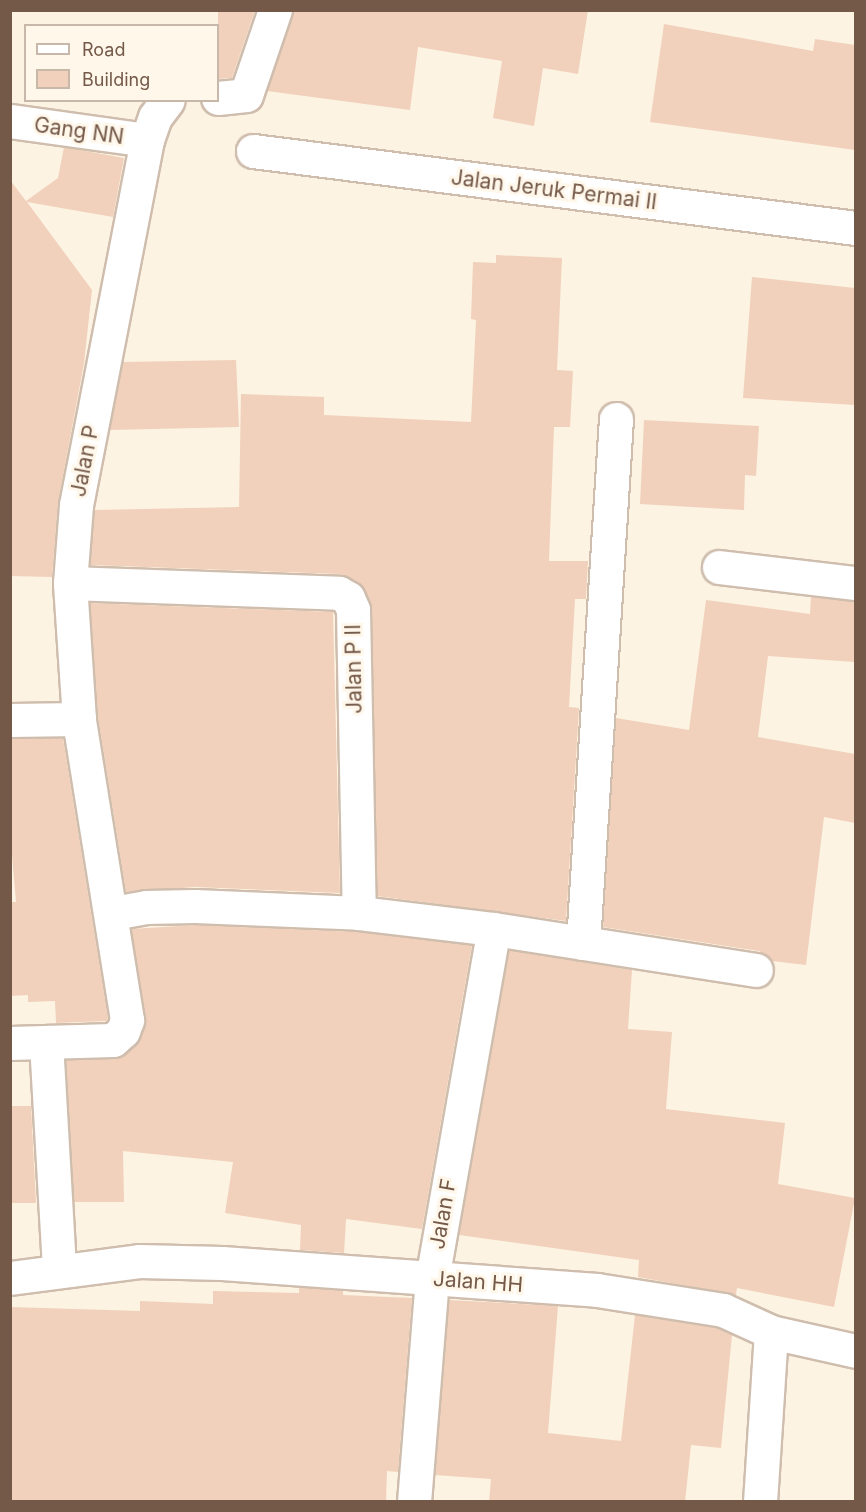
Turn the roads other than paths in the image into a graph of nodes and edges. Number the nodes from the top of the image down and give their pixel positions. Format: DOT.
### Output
graph roads {
  1 [pos="275,10"];
  2 [pos="219,98"];
  3 [pos="166,102"];
  4 [pos="10,121"];
  5 [pos="147,140"];
  6 [pos="253,151"];
  7 [pos="855,228"];
  8 [pos="616,418"];
  9 [pos="719,567"];
  10 [pos="70,583"];
  11 [pos="855,584"];
  12 [pos="79,719"];
  13 [pos="10,720"];
  14 [pos="113,913"];
  15 [pos="359,913"];
  16 [pos="494,929"];
  17 [pos="583,944"];
  18 [pos="756,970"];
  19 [pos="45,1042"];
  20 [pos="10,1043"];
  21 [pos="59,1270"];
  22 [pos="10,1278"];
  23 [pos="432,1279"];
  24 [pos="771,1332"];
  25 [pos="855,1351"];
  26 [pos="414,1502"];
  27 [pos="760,1502"];
  1 -- 2 [label="street"];
  3 -- 5 [label="street, Jalan P"];
  4 -- 5 [label="street, Gang NN"];
  5 -- 10 [label="street, Jalan P"];
  6 -- 7 [label="street, Jalan Jeruk Permai II"];
  8 -- 17 [label="street"];
  9 -- 11 [label="street"];
  10 -- 12 [label="street, Jalan P"];
  10 -- 15 [label="street, Jalan P II"];
  12 -- 13 [label="street"];
  12 -- 14 [label="street, Jalan P"];
  14 -- 15 [label="street"];
  14 -- 19 [label="street"];
  15 -- 16 [label="street"];
  16 -- 17 [label="street"];
  16 -- 23 [label="street, Jalan F"];
  17 -- 18 [label="street"];
  19 -- 20 [label="street"];
  19 -- 21 [label="street"];
  21 -- 22 [label="street, Jalan HH"];
  21 -- 23 [label="street, Jalan HH"];
  23 -- 24 [label="street, Jalan HH"];
  23 -- 26 [label="street, Jalan F"];
  24 -- 25 [label="street, Jalan HH"];
  24 -- 27 [label="street"];
}
